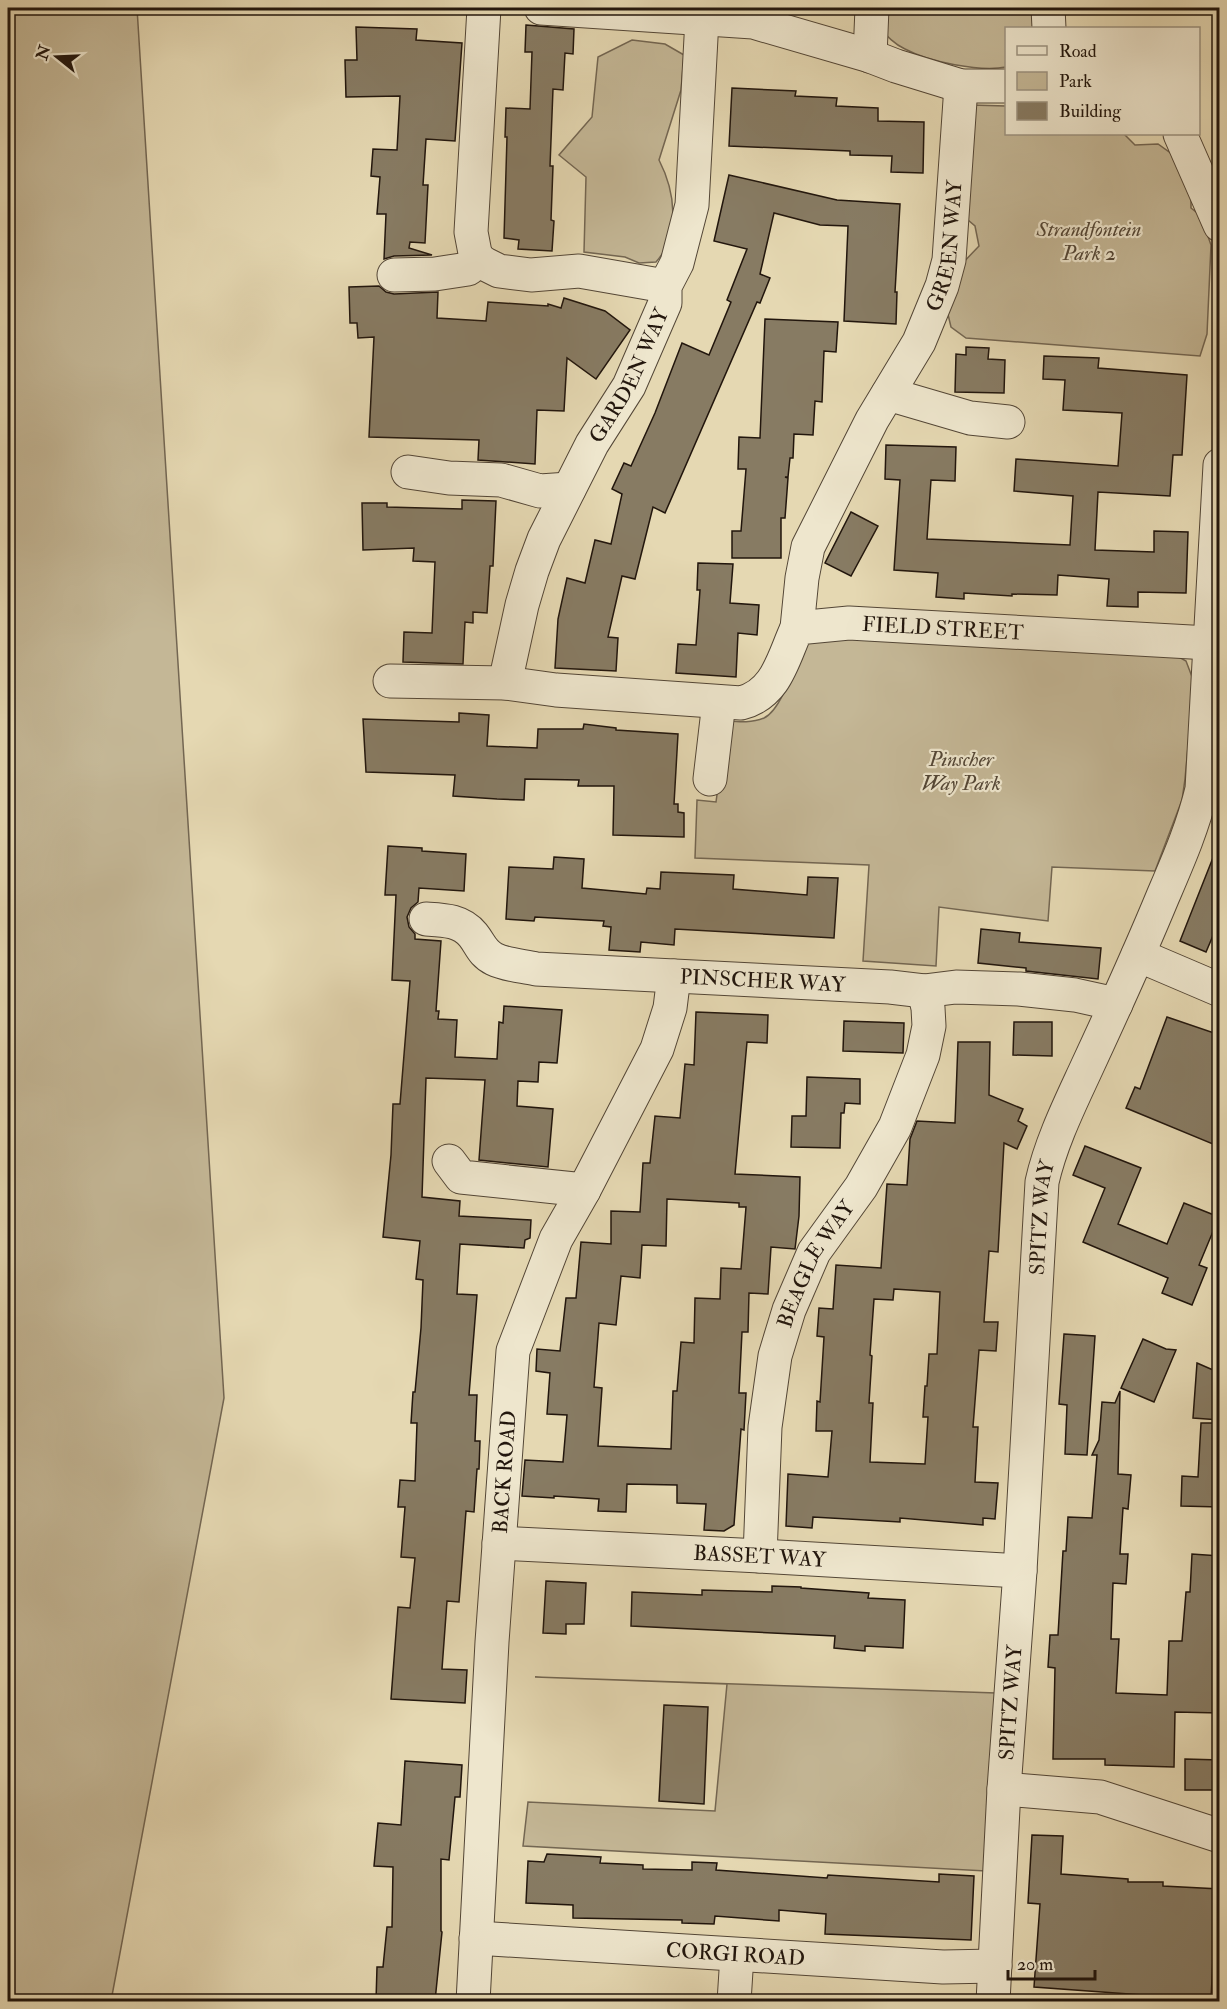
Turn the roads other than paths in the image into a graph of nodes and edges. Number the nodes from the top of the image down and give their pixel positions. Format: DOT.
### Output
graph roads {
  1 [pos="484,8"];
  2 [pos="541,8"];
  3 [pos="872,8"];
  4 [pos="1048,8"];
  5 [pos="702,19"];
  6 [pos="1048,27"];
  7 [pos="870,56"];
  8 [pos="961,86"];
  9 [pos="1005,86"];
  10 [pos="1180,135"];
  11 [pos="1220,225"];
  12 [pos="479,260"];
  13 [pos="394,274"];
  14 [pos="665,286"];
  15 [pos="888,394"];
  16 [pos="1008,422"];
  17 [pos="1220,465"];
  18 [pos="408,472"];
  19 [pos="569,489"];
  20 [pos="797,628"];
  21 [pos="1209,643"];
  22 [pos="390,681"];
  23 [pos="505,683"];
  24 [pos="1213,684"];
  25 [pos="719,702"];
  26 [pos="710,779"];
  27 [pos="426,919"];
  28 [pos="1138,955"];
  29 [pos="674,976"];
  30 [pos="1220,990"];
  31 [pos="924,991"];
  32 [pos="1116,1004"];
  33 [pos="449,1161"];
  34 [pos="584,1190"];
  35 [pos="500,1543"];
  36 [pos="760,1556"];
  37 [pos="1020,1572"];
  38 [pos="1004,1789"];
  39 [pos="1220,1836"];
  40 [pos="476,1938"];
  41 [pos="737,1955"];
  42 [pos="994,1966"];
  43 [pos="472,2001"];
  44 [pos="734,2001"];
  45 [pos="993,2001"];
  1 -- 12 [label="street"];
  2 -- 5 [label="street"];
  3 -- 7 [label="street"];
  4 -- 6 [label="street"];
  5 -- 7 [label="street"];
  5 -- 14 [label="street, GARDEN WAY"];
  7 -- 8 [label="street"];
  8 -- 9 [label="street"];
  8 -- 15 [label="street, GREEN WAY"];
  10 -- 11 [label="street"];
  12 -- 13 [label="street"];
  12 -- 14 [label="street"];
  14 -- 19 [label="street, GARDEN WAY"];
  15 -- 16 [label="street"];
  15 -- 20 [label="street, GREEN WAY"];
  17 -- 21 [label="street, SPITZ WAY"];
  18 -- 19 [label="street"];
  19 -- 23 [label="street, GARDEN WAY"];
  20 -- 21 [label="street, FIELD STREET"];
  20 -- 25 [label="street"];
  21 -- 24 [label="street, SPITZ WAY"];
  22 -- 23 [label="street"];
  23 -- 25 [label="street"];
  24 -- 28 [label="street, SPITZ WAY"];
  25 -- 26 [label="street"];
  27 -- 29 [label="street, PINSCHER WAY"];
  28 -- 30 [label="street"];
  28 -- 32 [label="street, SPITZ WAY"];
  29 -- 31 [label="street, PINSCHER WAY"];
  29 -- 34 [label="street, BACK ROAD"];
  31 -- 32 [label="street, PINSCHER WAY"];
  31 -- 36 [label="street, BEAGLE WAY"];
  32 -- 37 [label="street, SPITZ WAY"];
  33 -- 34 [label="street"];
  34 -- 35 [label="street, BACK ROAD"];
  35 -- 36 [label="street, BASSET WAY"];
  35 -- 40 [label="street, BACK ROAD"];
  36 -- 37 [label="street, BASSET WAY"];
  37 -- 38 [label="street, SPITZ WAY"];
  38 -- 39 [label="street"];
  38 -- 42 [label="street, SPITZ WAY"];
  40 -- 41 [label="street, CORGI ROAD"];
  40 -- 43 [label="street, BACK ROAD"];
  41 -- 42 [label="street, CORGI ROAD"];
  41 -- 44 [label="street"];
  42 -- 45 [label="street, SPITZ WAY"];
}
